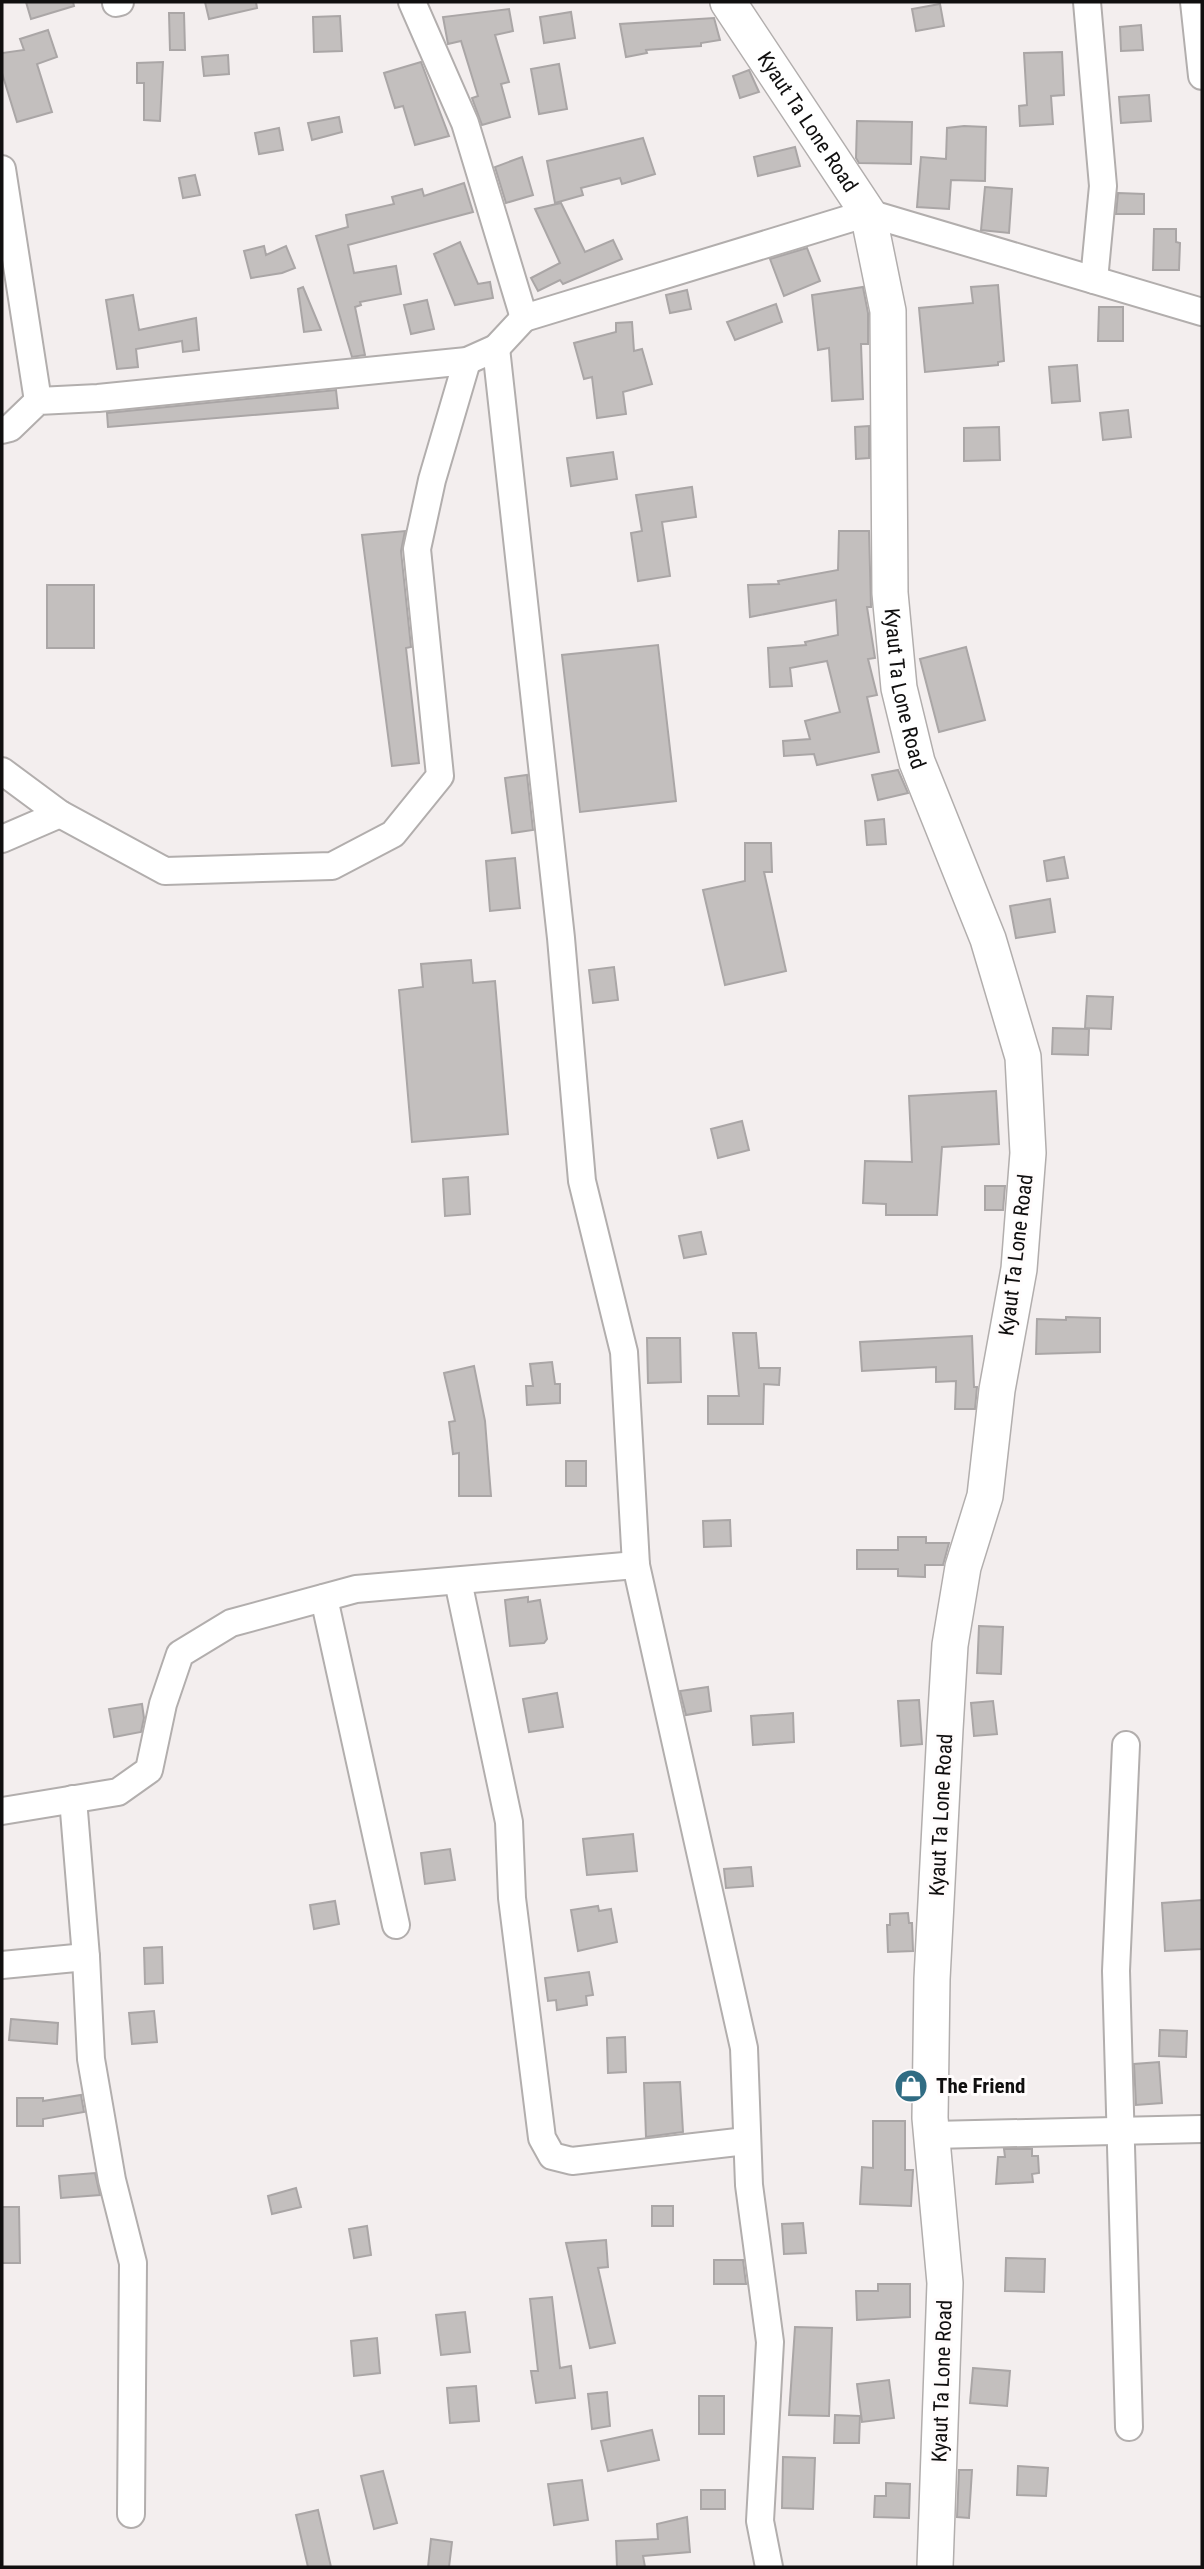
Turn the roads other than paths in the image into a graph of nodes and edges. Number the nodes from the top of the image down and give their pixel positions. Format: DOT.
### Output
graph roads {
  1 [pos="412,2"];
  2 [pos="727,2"];
  3 [pos="1087,2"];
  4 [pos="1194,2"];
  5 [pos="1202,76"];
  6 [pos="2,169"];
  7 [pos="868,213"];
  8 [pos="1094,280"];
  9 [pos="1202,312"];
  10 [pos="524,318"];
  11 [pos="496,348"];
  12 [pos="467,361"];
  13 [pos="38,401"];
  14 [pos="2,430"];
  15 [pos="2,771"];
  16 [pos="60,814"];
  17 [pos="2,839"];
  18 [pos="636,1565"];
  19 [pos="458,1581"];
  20 [pos="324,1598"];
  21 [pos="1126,1745"];
  22 [pos="73,1799"];
  23 [pos="2,1811"];
  24 [pos="396,1925"];
  25 [pos="86,1957"];
  26 [pos="2,1965"];
  27 [pos="1202,2129"];
  28 [pos="1121,2131"];
  29 [pos="932,2135"];
  30 [pos="746,2141"];
  31 [pos="1129,2427"];
  32 [pos="131,2514"];
  33 [pos="769,2567"];
  34 [pos="935,2567"];
  1 -- 10 [label="street"];
  2 -- 7 [label="main road, Kyaut Ta Lone Road"];
  3 -- 8 [label="street"];
  4 -- 5 [label="street"];
  6 -- 13 [label="street"];
  7 -- 8 [label="street"];
  7 -- 10 [label="street"];
  7 -- 29 [label="main road, Kyaut Ta Lone Road"];
  8 -- 9 [label="street"];
  10 -- 11 [label="street"];
  11 -- 12 [label="street"];
  11 -- 18 [label="street"];
  12 -- 13 [label="street"];
  12 -- 16 [label="street"];
  13 -- 14 [label="street"];
  15 -- 16 [label="street"];
  16 -- 17 [label="street"];
  18 -- 19 [label="street"];
  18 -- 30 [label="street"];
  19 -- 20 [label="street"];
  19 -- 30 [label="street"];
  20 -- 22 [label="street"];
  20 -- 24 [label="street"];
  21 -- 28 [label="street"];
  22 -- 23 [label="street"];
  22 -- 25 [label="street"];
  25 -- 26 [label="street"];
  25 -- 32 [label="street"];
  27 -- 28 [label="street"];
  28 -- 29 [label="street"];
  28 -- 31 [label="street"];
  29 -- 34 [label="main road, Kyaut Ta Lone Road"];
  30 -- 33 [label="street"];
}
